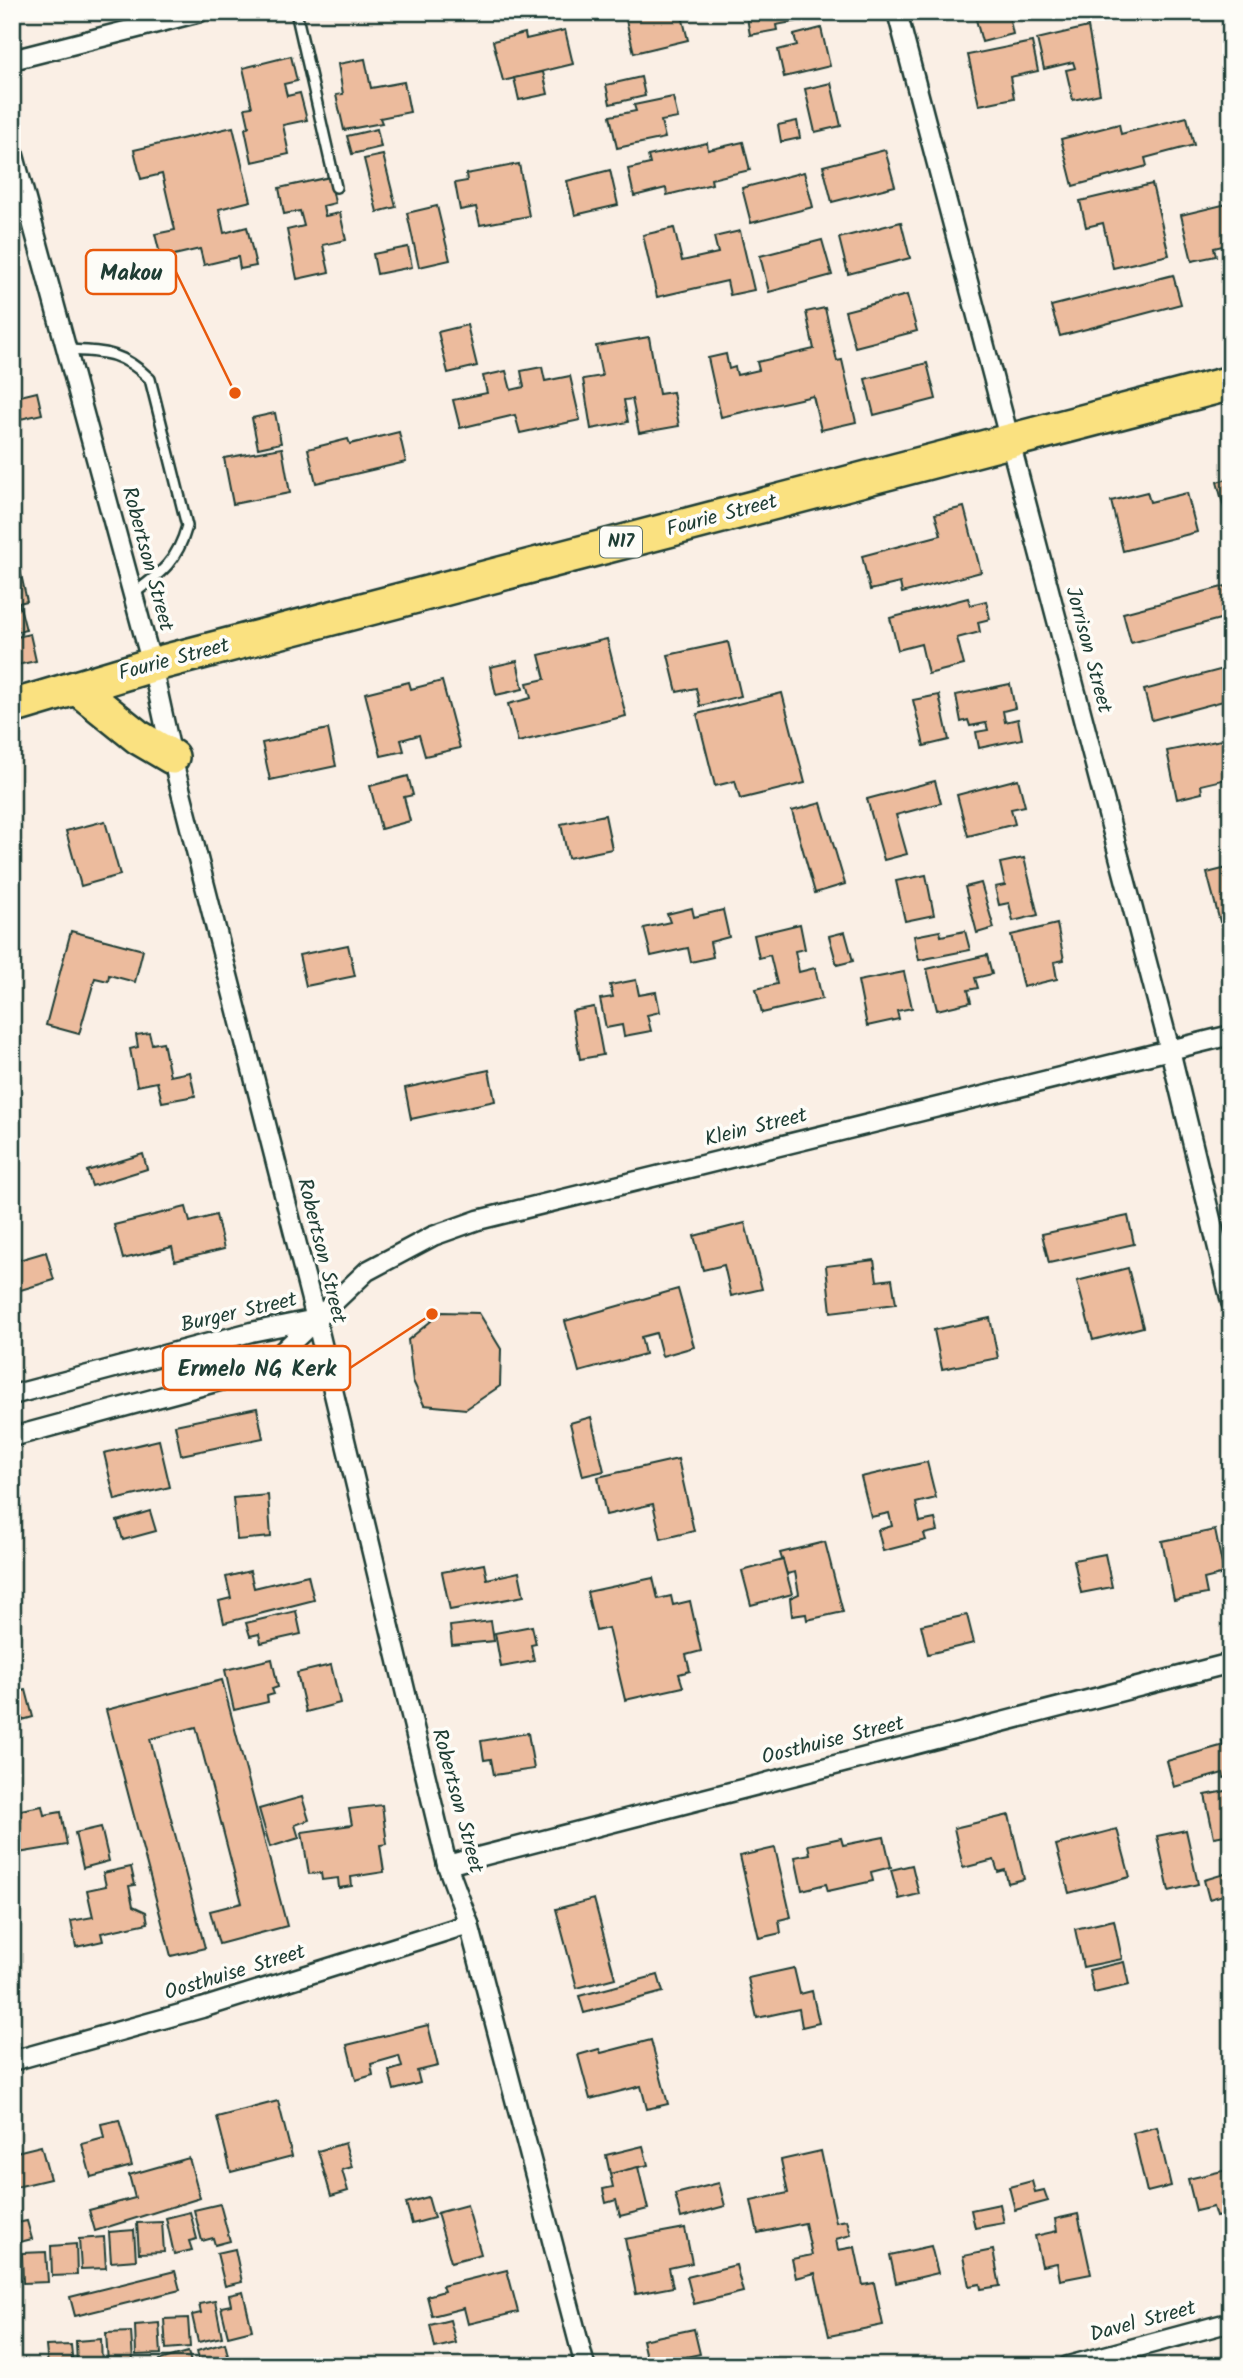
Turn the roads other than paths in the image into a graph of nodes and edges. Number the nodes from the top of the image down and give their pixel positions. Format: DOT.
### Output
graph roads {
  1 [pos="200,12"];
  2 [pos="296,12"];
  3 [pos="897,12"];
  4 [pos="12,60"];
  5 [pos="12,148"];
  6 [pos="337,187"];
  7 [pos="67,350"];
  8 [pos="1231,383"];
  9 [pos="1009,440"];
  10 [pos="133,594"];
  11 [pos="152,665"];
  12 [pos="77,688"];
  13 [pos="12,707"];
  14 [pos="172,758"];
  15 [pos="1231,1035"];
  16 [pos="1170,1050"];
  17 [pos="1231,1301"];
  18 [pos="316,1319"];
  19 [pos="12,1395"];
  20 [pos="12,1437"];
  21 [pos="1231,1663"];
  22 [pos="447,1865"];
  23 [pos="469,1924"];
  24 [pos="12,2061"];
  25 [pos="1231,2322"];
  26 [pos="585,2366"];
  27 [pos="1068,2366"];
  1 -- 4 [label="street"];
  2 -- 6 [label="lane"];
  3 -- 9 [label="street, Jorrison Street"];
  5 -- 7 [label="street, Robertson Street"];
  7 -- 10 [label="street, Robertson Street"];
  7 -- 10 [label="lane"];
  8 -- 9 [label="highway, Fourie Street / N17"];
  9 -- 11 [label="highway, Fourie Street / N17"];
  9 -- 16 [label="street, Jorrison Street"];
  10 -- 11 [label="street, Robertson Street"];
  11 -- 12 [label="highway, Fourie Street / N17"];
  11 -- 14 [label="street, Robertson Street"];
  12 -- 13 [label="highway, Fourie Street / N17"];
  12 -- 14 [label="highway"];
  14 -- 18 [label="street, Robertson Street"];
  15 -- 16 [label="street, Klein Street"];
  16 -- 17 [label="street, Jorrison Street"];
  16 -- 18 [label="street, Klein Street"];
  18 -- 19 [label="street, Burger Street"];
  18 -- 20 [label="street, Burger Street"];
  18 -- 22 [label="street, Robertson Street"];
  21 -- 22 [label="street, Oosthuise Street"];
  22 -- 23 [label="street, Robertson Street"];
  23 -- 24 [label="street, Oosthuise Street"];
  23 -- 26 [label="street, Robertson Street"];
  25 -- 27 [label="street, Davel Street"];
}
